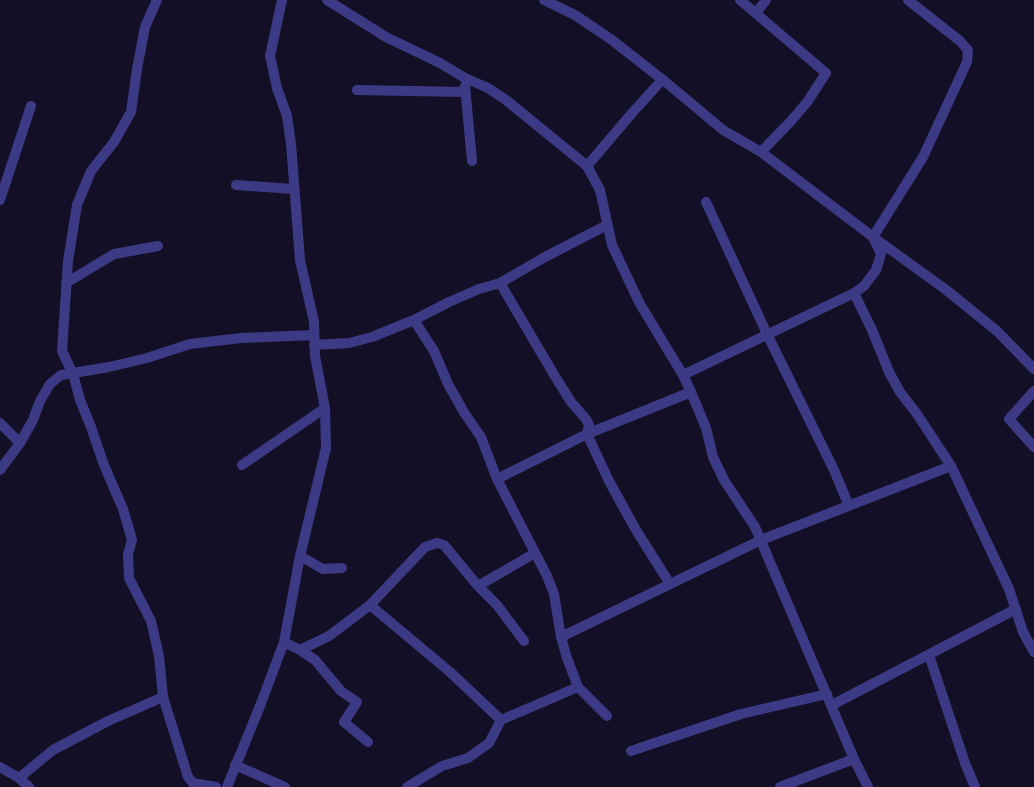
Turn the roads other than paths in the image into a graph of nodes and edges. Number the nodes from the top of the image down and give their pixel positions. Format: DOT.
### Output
graph roads {
  1 [pos="157,0"];
  2 [pos="282,0"];
  3 [pos="326,0"];
  4 [pos="544,0"];
  5 [pos="740,0"];
  6 [pos="766,0"];
  7 [pos="908,0"];
  8 [pos="756,13"];
  9 [pos="465,78"];
  10 [pos="662,80"];
  11 [pos="357,90"];
  12 [pos="465,92"];
  13 [pos="31,106"];
  14 [pos="761,152"];
  15 [pos="472,161"];
  16 [pos="587,166"];
  17 [pos="236,185"];
  18 [pos="294,189"];
  19 [pos="0,200"];
  20 [pos="706,202"];
  21 [pos="608,225"];
  22 [pos="873,237"];
  23 [pos="158,246"];
  24 [pos="66,283"];
  25 [pos="500,283"];
  26 [pos="854,293"];
  27 [pos="414,320"];
  28 [pos="767,334"];
  29 [pos="314,340"];
  30 [pos="1034,369"];
  31 [pos="73,374"];
  32 [pos="683,375"];
  33 [pos="1034,391"];
  34 [pos="691,392"];
  35 [pos="325,408"];
  36 [pos="0,423"];
  37 [pos="587,434"];
  38 [pos="20,443"];
  39 [pos="1034,447"];
  40 [pos="242,466"];
  41 [pos="951,466"];
  42 [pos="0,470"];
  43 [pos="497,479"];
  44 [pos="849,506"];
  45 [pos="761,540"];
  46 [pos="535,553"];
  47 [pos="300,556"];
  48 [pos="342,568"];
  49 [pos="670,584"];
  50 [pos="478,586"];
  51 [pos="370,605"];
  52 [pos="1016,609"];
  53 [pos="561,637"];
  54 [pos="524,641"];
  55 [pos="284,642"];
  56 [pos="300,650"];
  57 [pos="1034,652"];
  58 [pos="929,655"];
  59 [pos="578,687"];
  60 [pos="827,694"];
  61 [pos="163,697"];
  62 [pos="832,705"];
  63 [pos="607,716"];
  64 [pos="501,720"];
  65 [pos="368,742"];
  66 [pos="631,751"];
  67 [pos="854,759"];
  68 [pos="235,765"];
  69 [pos="0,767"];
  70 [pos="19,778"];
  71 [pos="29,787"];
  72 [pos="216,787"];
  73 [pos="227,787"];
  74 [pos="285,787"];
  75 [pos="407,787"];
  76 [pos="780,787"];
  77 [pos="868,787"];
  78 [pos="975,787"];
  1 -- 24 [label="street"];
  2 -- 18 [label="street"];
  3 -- 9 [label="street"];
  4 -- 10 [label="street"];
  5 -- 8 [label="street"];
  6 -- 8 [label="street"];
  7 -- 22 [label="street"];
  8 -- 14 [label="street"];
  9 -- 12 [label="street"];
  9 -- 16 [label="street"];
  10 -- 14 [label="street"];
  10 -- 16 [label="street"];
  11 -- 12 [label="street"];
  12 -- 15 [label="street"];
  13 -- 19 [label="street"];
  14 -- 22 [label="street"];
  16 -- 21 [label="street"];
  17 -- 18 [label="street"];
  18 -- 29 [label="street"];
  20 -- 28 [label="street"];
  21 -- 25 [label="street"];
  21 -- 32 [label="street"];
  22 -- 26 [label="street"];
  22 -- 30 [label="street"];
  23 -- 24 [label="street"];
  24 -- 31 [label="street"];
  25 -- 27 [label="street"];
  25 -- 37 [label="street"];
  26 -- 28 [label="street"];
  26 -- 41 [label="street"];
  27 -- 29 [label="street"];
  27 -- 43 [label="street"];
  28 -- 32 [label="street"];
  28 -- 44 [label="street"];
  29 -- 31 [label="street"];
  29 -- 35 [label="street"];
  31 -- 38 [label="street"];
  31 -- 61 [label="street"];
  32 -- 34 [label="street"];
  33 -- 39 [label="street"];
  34 -- 37 [label="street"];
  34 -- 45 [label="street"];
  35 -- 40 [label="street"];
  35 -- 47 [label="street"];
  36 -- 38 [label="street"];
  37 -- 43 [label="street"];
  37 -- 49 [label="street"];
  38 -- 42 [label="street"];
  41 -- 44 [label="street"];
  41 -- 52 [label="street"];
  43 -- 46 [label="street"];
  44 -- 45 [label="street"];
  45 -- 49 [label="street"];
  45 -- 60 [label="street"];
  46 -- 50 [label="street"];
  46 -- 53 [label="street"];
  47 -- 48 [label="street"];
  47 -- 55 [label="street"];
  49 -- 53 [label="street"];
  50 -- 51 [label="street"];
  50 -- 54 [label="street"];
  51 -- 56 [label="street"];
  51 -- 64 [label="street"];
  52 -- 57 [label="street"];
  52 -- 58 [label="street"];
  53 -- 59 [label="street"];
  55 -- 56 [label="street"];
  55 -- 68 [label="street"];
  56 -- 65 [label="street"];
  58 -- 62 [label="street"];
  58 -- 78 [label="street"];
  59 -- 63 [label="street"];
  59 -- 64 [label="street"];
  60 -- 62 [label="street"];
  60 -- 66 [label="street"];
  61 -- 70 [label="street"];
  61 -- 72 [label="street"];
  62 -- 67 [label="street"];
  64 -- 75 [label="street"];
  67 -- 76 [label="street"];
  67 -- 77 [label="street"];
  68 -- 73 [label="street"];
  68 -- 74 [label="street"];
  69 -- 70 [label="street"];
  70 -- 71 [label="street"];
}
